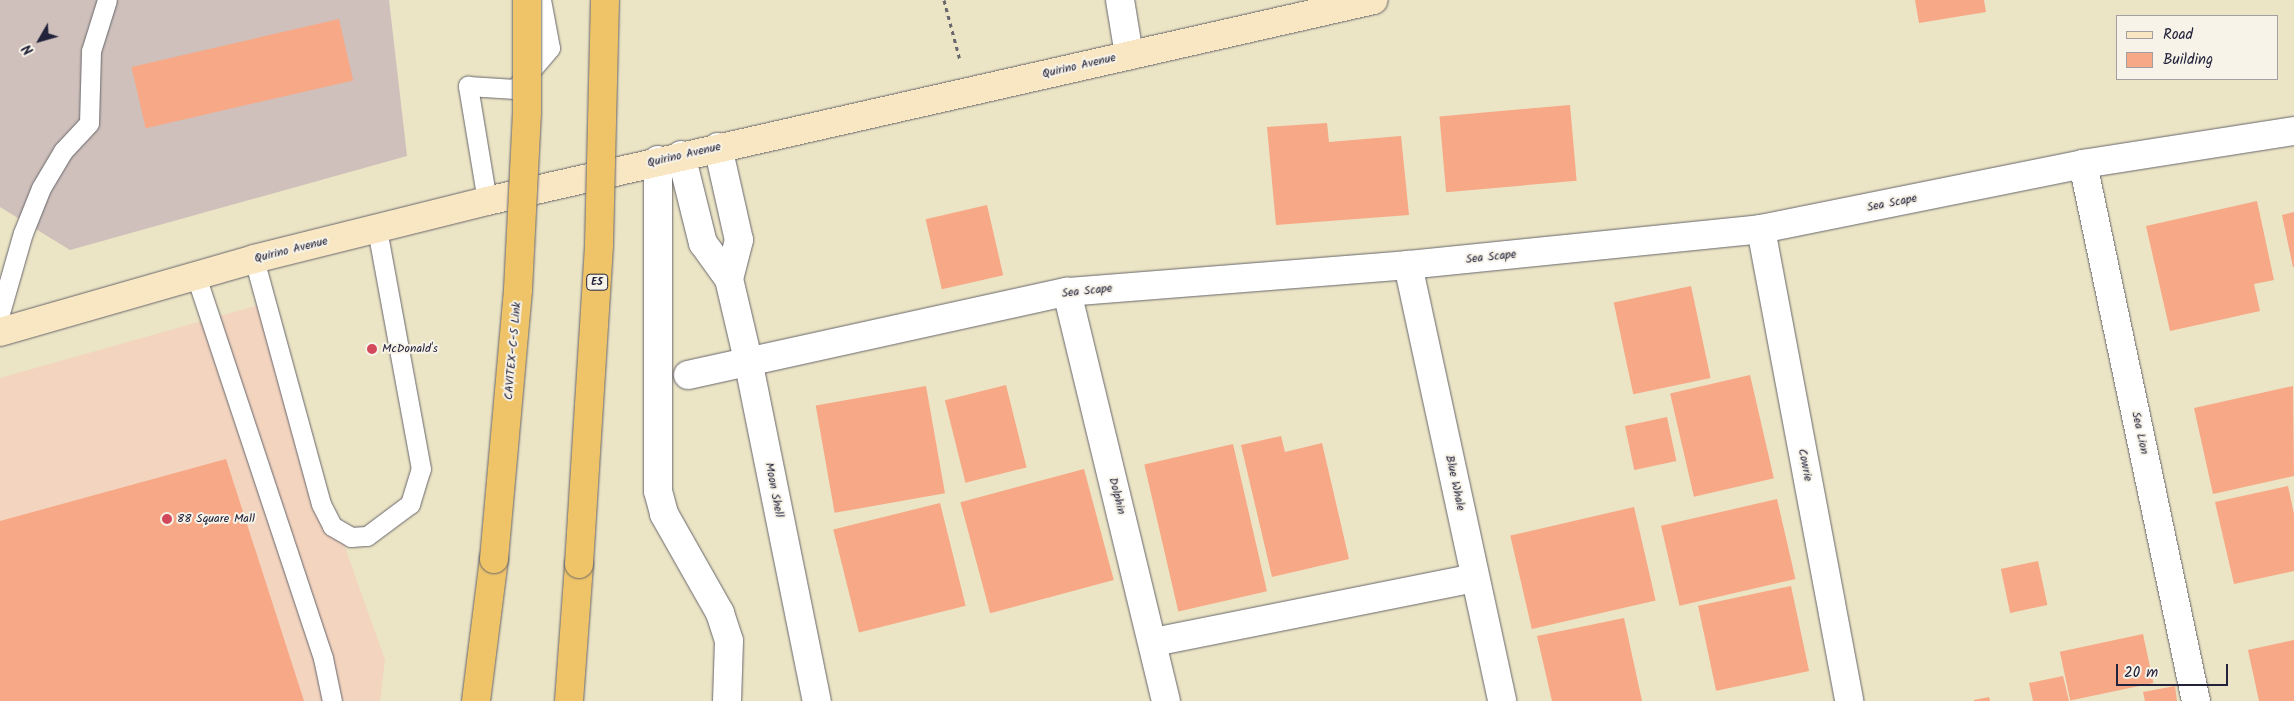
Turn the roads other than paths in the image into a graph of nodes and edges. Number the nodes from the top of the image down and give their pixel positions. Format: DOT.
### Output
graph roads {
  1 [pos="107,0"];
  2 [pos="527,0"];
  3 [pos="541,0"];
  4 [pos="605,0"];
  5 [pos="1120,0"];
  6 [pos="1374,0"];
  7 [pos="1129,55"];
  8 [pos="2294,131"];
  9 [pos="718,147"];
  10 [pos="669,158"];
  11 [pos="2083,164"];
  12 [pos="487,201"];
  13 [pos="377,229"];
  14 [pos="1761,229"];
  15 [pos="254,259"];
  16 [pos="1408,265"];
  17 [pos="196,276"];
  18 [pos="728,279"];
  19 [pos="1066,292"];
  20 [pos="0,313"];
  21 [pos="0,332"];
  22 [pos="748,360"];
  23 [pos="688,375"];
  24 [pos="494,559"];
  25 [pos="579,564"];
  26 [pos="1475,578"];
  27 [pos="1154,642"];
  28 [pos="332,701"];
  29 [pos="476,701"];
  30 [pos="486,701"];
  31 [pos="569,701"];
  32 [pos="578,701"];
  33 [pos="727,701"];
  34 [pos="817,701"];
  35 [pos="1166,701"];
  36 [pos="1502,701"];
  37 [pos="1849,701"];
  38 [pos="2196,701"];
  1 -- 20 [label="lane"];
  2 -- 24 [label="highway, CAVITEX–C-5 Link, bridge"];
  3 -- 12 [label="lane"];
  4 -- 25 [label="highway, E5, bridge"];
  5 -- 7 [label="street"];
  6 -- 7 [label="main road, Quirino Avenue"];
  7 -- 9 [label="main road, Quirino Avenue"];
  8 -- 11 [label="street, Sea Scape"];
  9 -- 10 [label="main road, Quirino Avenue"];
  9 -- 18 [label="street, Moon Shell"];
  10 -- 12 [label="main road, Quirino Avenue"];
  10 -- 18 [label="street, Moon Shell"];
  10 -- 33 [label="street"];
  11 -- 14 [label="street, Sea Scape"];
  11 -- 38 [label="street, Sea Lion"];
  12 -- 13 [label="main road, Quirino Avenue"];
  13 -- 15 [label="main road, Quirino Avenue"];
  13 -- 15 [label="lane"];
  14 -- 16 [label="street, Sea Scape"];
  14 -- 37 [label="street, Cowrie"];
  15 -- 17 [label="main road, Quirino Avenue"];
  16 -- 19 [label="street, Sea Scape"];
  16 -- 26 [label="street, Blue Whale"];
  17 -- 21 [label="main road, Quirino Avenue"];
  17 -- 28 [label="lane"];
  18 -- 22 [label="street, Moon Shell"];
  19 -- 22 [label="street, Sea Scape"];
  19 -- 27 [label="street, Dolphin"];
  22 -- 23 [label="street, Sea Scape"];
  22 -- 34 [label="street, Moon Shell"];
  24 -- 29 [label="highway"];
  24 -- 30 [label="highway, CAVITEX–C-5 Link"];
  25 -- 31 [label="highway, E5"];
  25 -- 32 [label="highway"];
  26 -- 27 [label="street"];
  26 -- 36 [label="street, Blue Whale"];
  27 -- 35 [label="street, Dolphin"];
}
